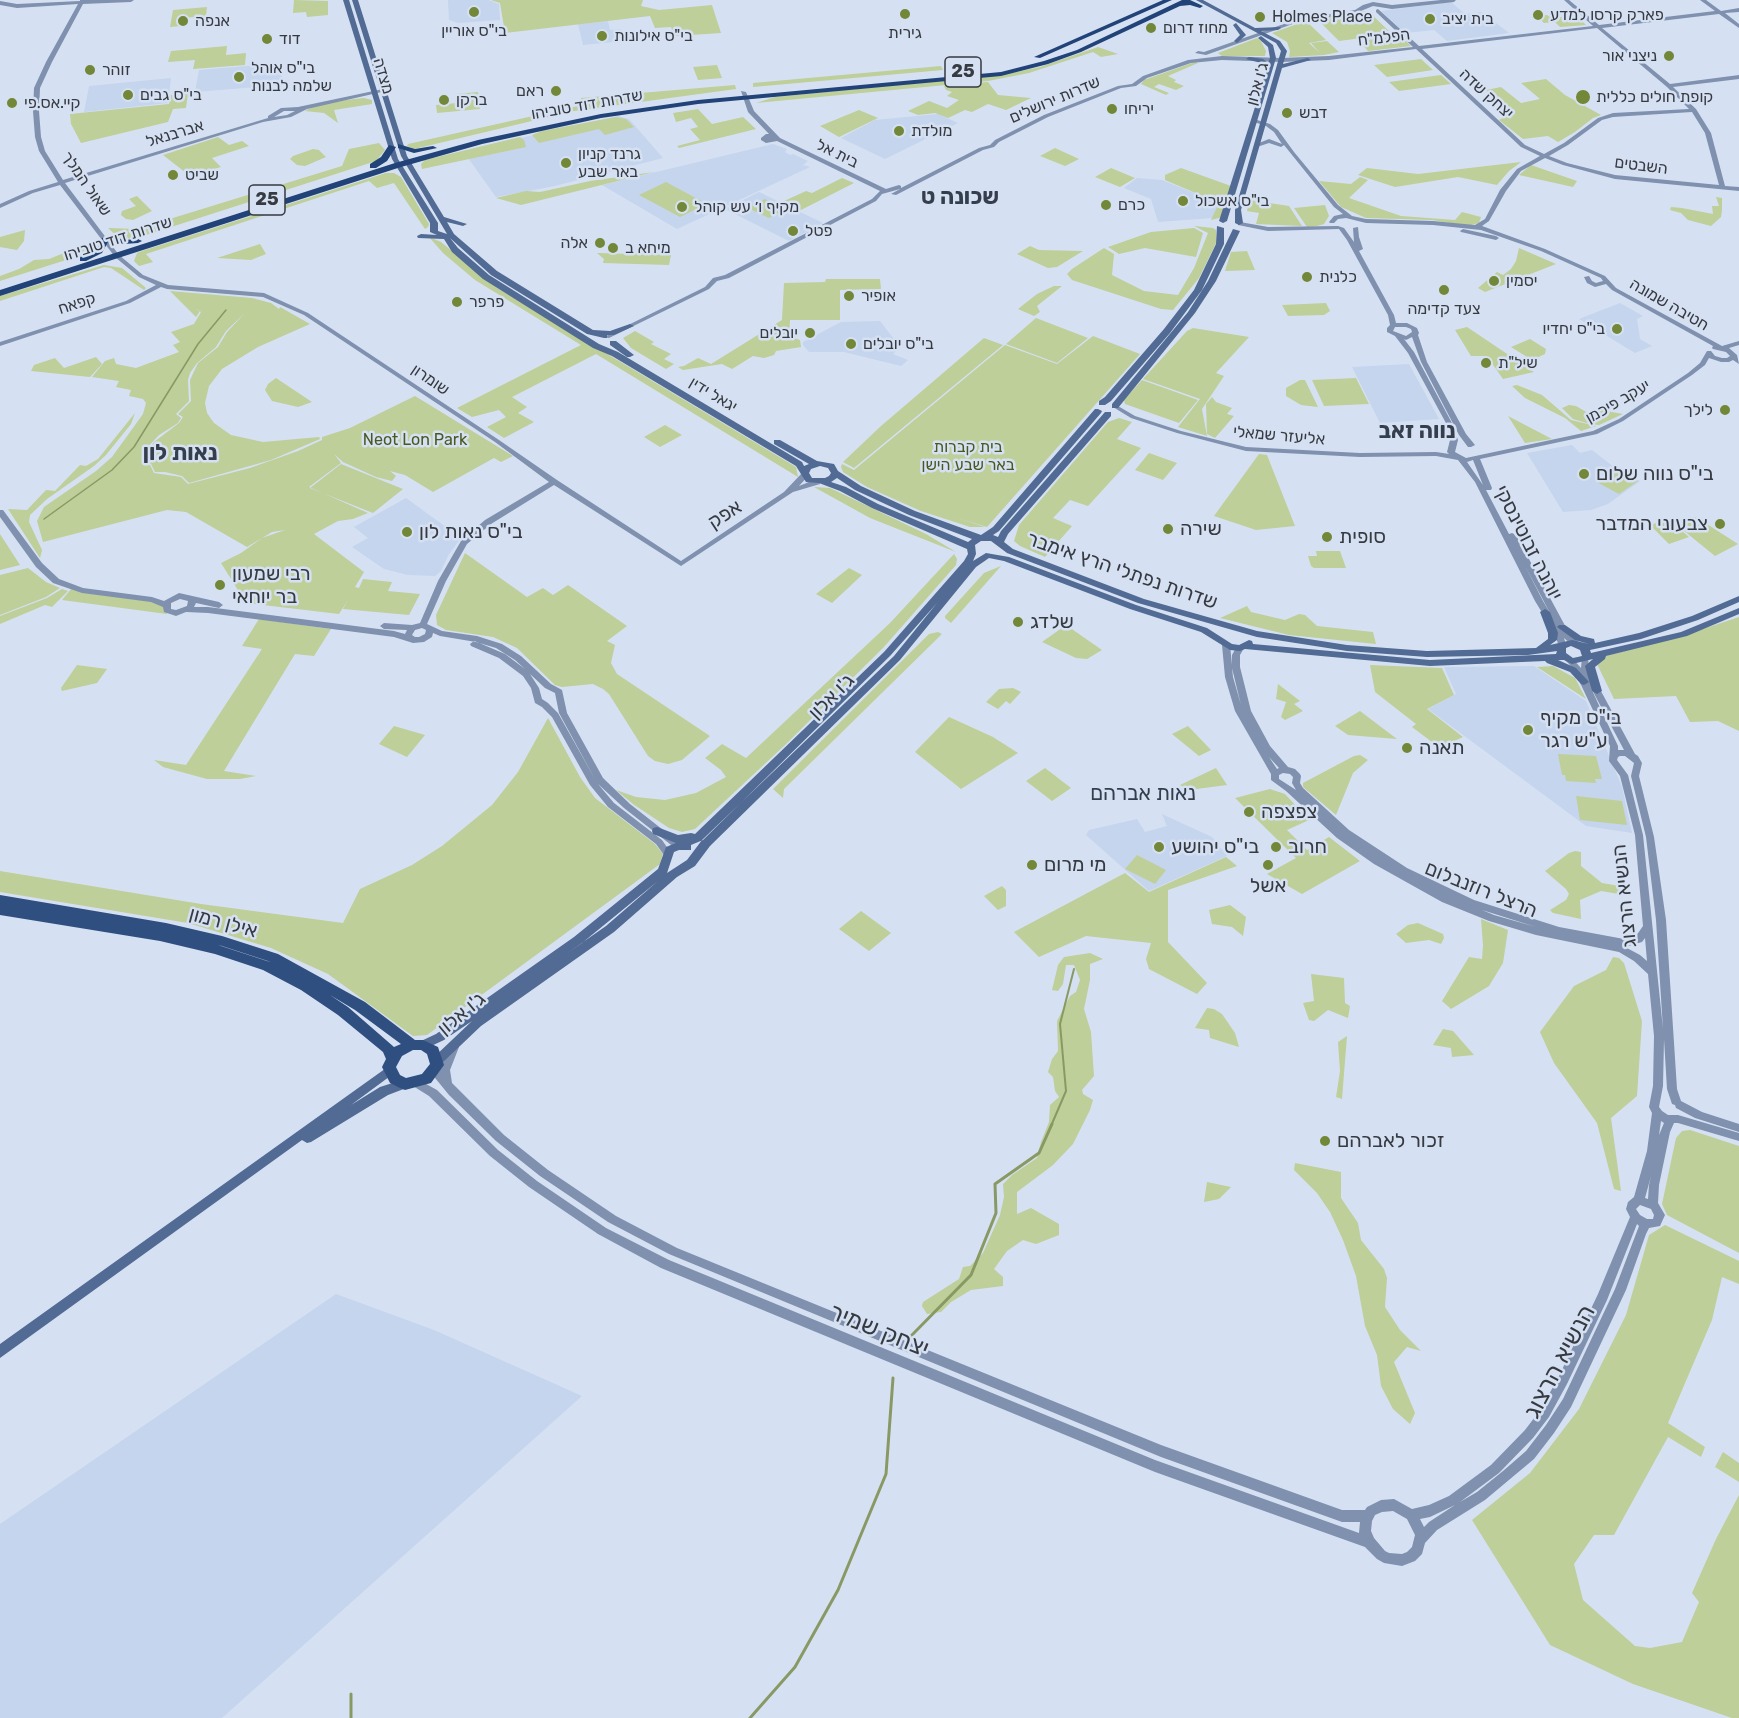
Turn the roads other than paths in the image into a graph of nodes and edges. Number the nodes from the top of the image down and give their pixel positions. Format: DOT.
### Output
graph roads {
  1 [pos="126,0"];
  2 [pos="131,0"];
  3 [pos="346,0"];
  4 [pos="355,0"];
  5 [pos="1188,0"];
  6 [pos="1360,0"];
  7 [pos="1454,0"];
  8 [pos="1564,0"];
  9 [pos="1703,0"];
  10 [pos="0,2"];
  11 [pos="84,2"];
  12 [pos="1201,2"];
  13 [pos="14,3"];
  14 [pos="24,3"];
  15 [pos="1172,3"];
  16 [pos="60,4"];
  17 [pos="1366,4"];
  18 [pos="1212,7"];
  19 [pos="1377,7"];
  20 [pos="1739,10"];
  21 [pos="76,11"];
  22 [pos="1720,12"];
  23 [pos="1236,25"];
  24 [pos="1595,26"];
  25 [pos="1739,26"];
  26 [pos="1251,27"];
  27 [pos="1278,28"];
  28 [pos="1260,34"];
  29 [pos="1237,41"];
  30 [pos="1415,47"];
  31 [pos="1216,49"];
  32 [pos="1201,57"];
  33 [pos="1222,58"];
  34 [pos="1249,59"];
  35 [pos="1272,60"];
  36 [pos="1308,60"];
  37 [pos="1281,64"];
  38 [pos="1270,69"];
  39 [pos="1739,77"];
  40 [pos="1127,82"];
  41 [pos="1669,86"];
  42 [pos="43,88"];
  43 [pos="383,91"];
  44 [pos="773,95"];
  45 [pos="376,96"];
  46 [pos="743,96"];
  47 [pos="713,101"];
  48 [pos="648,109"];
  49 [pos="747,109"];
  50 [pos="1694,110"];
  51 [pos="611,115"];
  52 [pos="1254,122"];
  53 [pos="1264,122"];
  54 [pos="776,138"];
  55 [pos="1257,145"];
  56 [pos="1281,145"];
  57 [pos="401,146"];
  58 [pos="392,147"];
  59 [pos="433,148"];
  60 [pos="1543,155"];
  61 [pos="426,157"];
  62 [pos="401,161"];
  63 [pos="374,169"];
  64 [pos="409,173"];
  65 [pos="65,183"];
  66 [pos="1722,187"];
  67 [pos="1739,189"];
  68 [pos="41,192"];
  69 [pos="69,193"];
  70 [pos="885,195"];
  71 [pos="0,208"];
  72 [pos="1352,218"];
  73 [pos="1333,220"];
  74 [pos="1487,220"];
  75 [pos="436,225"];
  76 [pos="1221,225"];
  77 [pos="1238,227"];
  78 [pos="1357,227"];
  79 [pos="446,228"];
  80 [pos="1316,228"];
  81 [pos="1340,228"];
  82 [pos="1475,230"];
  83 [pos="1487,232"];
  84 [pos="454,238"];
  85 [pos="107,239"];
  86 [pos="140,244"];
  87 [pos="455,250"];
  88 [pos="117,252"];
  89 [pos="83,259"];
  90 [pos="127,262"];
  91 [pos="93,263"];
  92 [pos="141,276"];
  93 [pos="1591,276"];
  94 [pos="1607,282"];
  95 [pos="0,285"];
  96 [pos="160,285"];
  97 [pos="1599,285"];
  98 [pos="0,293"];
  99 [pos="577,324"];
  100 [pos="1393,325"];
  101 [pos="1410,326"];
  102 [pos="627,330"];
  103 [pos="1415,335"];
  104 [pos="1398,337"];
  105 [pos="609,339"];
  106 [pos="593,343"];
  107 [pos="0,344"];
  108 [pos="1738,344"];
  109 [pos="602,348"];
  110 [pos="1720,348"];
  111 [pos="1709,352"];
  112 [pos="1733,355"];
  113 [pos="1722,360"];
  114 [pos="640,361"];
  115 [pos="1739,362"];
  116 [pos="1700,366"];
  117 [pos="1739,368"];
  118 [pos="1100,407"];
  119 [pos="1113,410"];
  120 [pos="1472,445"];
  121 [pos="1452,446"];
  122 [pos="1506,450"];
  123 [pos="1421,454"];
  124 [pos="1478,458"];
  125 [pos="1459,459"];
  126 [pos="816,464"];
  127 [pos="805,473"];
  128 [pos="835,473"];
  129 [pos="554,482"];
  130 [pos="819,482"];
  131 [pos="572,494"];
  132 [pos="786,494"];
  133 [pos="532,495"];
  134 [pos="0,512"];
  135 [pos="1008,521"];
  136 [pos="943,526"];
  137 [pos="929,529"];
  138 [pos="982,537"];
  139 [pos="1001,544"];
  140 [pos="971,549"];
  141 [pos="702,550"];
  142 [pos="664,553"];
  143 [pos="989,556"];
  144 [pos="1013,561"];
  145 [pos="681,564"];
  146 [pos="961,569"];
  147 [pos="1073,575"];
  148 [pos="117,595"];
  149 [pos="179,596"];
  150 [pos="190,599"];
  151 [pos="1739,599"];
  152 [pos="165,605"];
  153 [pos="187,610"];
  154 [pos="937,611"];
  155 [pos="1739,611"];
  156 [pos="1545,612"];
  157 [pos="1562,627"];
  158 [pos="412,628"];
  159 [pos="426,628"];
  160 [pos="1232,628"];
  161 [pos="1659,630"];
  162 [pos="1245,632"];
  163 [pos="410,638"];
  164 [pos="424,639"];
  165 [pos="1223,642"];
  166 [pos="1578,645"];
  167 [pos="1562,646"];
  168 [pos="1242,647"];
  169 [pos="1617,650"];
  170 [pos="1528,652"];
  171 [pos="1566,658"];
  172 [pos="1586,658"];
  173 [pos="1514,660"];
  174 [pos="1584,682"];
  175 [pos="555,690"];
  176 [pos="1597,692"];
  177 [pos="538,696"];
  178 [pos="559,699"];
  179 [pos="545,705"];
  180 [pos="1631,755"];
  181 [pos="1613,756"];
  182 [pos="1616,766"];
  183 [pos="1636,768"];
  184 [pos="1285,770"];
  185 [pos="1275,774"];
  186 [pos="1296,783"];
  187 [pos="1285,786"];
  188 [pos="708,829"];
  189 [pos="657,831"];
  190 [pos="679,846"];
  191 [pos="695,856"];
  192 [pos="667,857"];
  193 [pos="683,867"];
  194 [pos="0,900"];
  195 [pos="0,910"];
  196 [pos="1649,925"];
  197 [pos="1651,971"];
  198 [pos="466,1032"];
  199 [pos="418,1045"];
  200 [pos="392,1057"];
  201 [pos="436,1065"];
  202 [pos="389,1071"];
  203 [pos="411,1083"];
  204 [pos="448,1087"];
  205 [pos="1656,1099"];
  206 [pos="1678,1103"];
  207 [pos="1657,1113"];
  208 [pos="1674,1119"];
  209 [pos="1739,1128"];
  210 [pos="1739,1137"];
  211 [pos="266,1162"];
  212 [pos="1639,1200"];
  213 [pos="1653,1204"];
  214 [pos="1635,1217"];
  215 [pos="1646,1224"];
  216 [pos="0,1352"];
  217 [pos="1411,1515"];
  218 [pos="1368,1516"];
  219 [pos="1421,1539"];
  220 [pos="1369,1542"];
  1 -- 2 [label="street"];
  1 -- 11 [label="street"];
  3 -- 45 [label="main road, מצדה"];
  4 -- 43 [label="main road, מצדה"];
  5 -- 12 [label="main road, ג'ו אלון"];
  5 -- 15 [label="highway, שדרות דוד טוביהו / 25"];
  6 -- 17 [label="street"];
  7 -- 19 [label="street"];
  8 -- 24 [label="street"];
  9 -- 22 [label="street"];
  10 -- 13 [label="street"];
  11 -- 14 [label="street"];
  11 -- 16 [label="street"];
  11 -- 21 [label="street, שאול המלך"];
  11 -- 42 [label="street, שאול המלך"];
  12 -- 15 [label="highway"];
  12 -- 18 [label="highway"];
  12 -- 23 [label="main road, ג'ו אלון"];
  13 -- 14 [label="street"];
  14 -- 16 [label="street"];
  15 -- 44 [label="highway, שדרות דוד טוביהו / 25"];
  15 -- 46 [label="highway, שדרות דוד טוביהו / 25"];
  16 -- 21 [label="street"];
  17 -- 19 [label="street"];
  17 -- 27 [label="street, שדרות ירושלים"];
  18 -- 26 [label="main road, ג'ו אלון"];
  19 -- 30 [label="street, יצחק שדה"];
  20 -- 22 [label="street, הפלמ\"ח"];
  21 -- 42 [label="street, שאול המלך"];
  22 -- 24 [label="street, הפלמ\"ח"];
  22 -- 25 [label="street"];
  23 -- 28 [label="main road, ג'ו אלון"];
  23 -- 29 [label="main road"];
  24 -- 30 [label="street, הפלמ\"ח"];
  24 -- 41 [label="street"];
  26 -- 27 [label="main road"];
  26 -- 28 [label="main road, ג'ו אלון"];
  27 -- 28 [label="street, שדרות ירושלים"];
  28 -- 29 [label="street, שדרות ירושלים"];
  28 -- 35 [label="main road, ג'ו אלון"];
  28 -- 37 [label="main road, ג'ו אלון"];
  29 -- 31 [label="street, שדרות ירושלים"];
  30 -- 36 [label="street, הפלמ\"ח"];
  30 -- 60 [label="street, יצחק שדה"];
  31 -- 32 [label="street, שדרות ירושלים"];
  31 -- 33 [label="street"];
  32 -- 33 [label="street, שדרות ירושלים"];
  32 -- 40 [label="street, שדרות ירושלים"];
  32 -- 40 [label="street, שדרות ירושלים"];
  33 -- 34 [label="street, שדרות ירושלים"];
  34 -- 35 [label="street, שדרות ירושלים"];
  34 -- 38 [label="main road"];
  35 -- 37 [label="street, שדרות ירושלים"];
  35 -- 38 [label="main road, ג'ו אלון"];
  36 -- 37 [label="main road"];
  37 -- 53 [label="main road, ג'ו אלון"];
  38 -- 52 [label="main road, ג'ו אלון"];
  39 -- 41 [label="street"];
  40 -- 70 [label="street, שדרות ירושלים"];
  41 -- 50 [label="street"];
  42 -- 65 [label="street, שאול המלך"];
  43 -- 45 [label="street"];
  43 -- 57 [label="main road, מצדה"];
  44 -- 46 [label="highway, שדרות דוד טוביהו / 25"];
  44 -- 49 [label="highway"];
  45 -- 58 [label="main road, מצדה"];
  45 -- 65 [label="street, אברבנאל"];
  46 -- 47 [label="highway, שדרות דוד טוביהו / 25"];
  46 -- 49 [label="street, בית אל"];
  46 -- 59 [label="highway, שדרות דוד טוביהו / 25"];
  47 -- 48 [label="highway, שדרות דוד טוביהו / 25"];
  47 -- 49 [label="highway"];
  48 -- 51 [label="highway, שדרות דוד טוביהו / 25"];
  48 -- 51 [label="highway"];
  49 -- 54 [label="street, בית אל"];
  49 -- 54 [label="street, בית אל"];
  50 -- 60 [label="street"];
  50 -- 66 [label="street"];
  51 -- 61 [label="highway, שדרות דוד טוביהו / 25"];
  52 -- 53 [label="street"];
  52 -- 76 [label="main road, ג'ו אלון"];
  53 -- 55 [label="main road, ג'ו אלון"];
  53 -- 56 [label="street"];
  53 -- 72 [label="street"];
  54 -- 70 [label="street, בית אל"];
  55 -- 56 [label="street"];
  55 -- 77 [label="main road, ג'ו אלון"];
  56 -- 73 [label="street"];
  57 -- 59 [label="highway"];
  57 -- 62 [label="main road, מצדה"];
  58 -- 62 [label="main road, מצדה"];
  58 -- 63 [label="highway"];
  59 -- 62 [label="highway, שדרות דוד טוביהו / 25"];
  60 -- 66 [label="street, השבטים"];
  60 -- 74 [label="street"];
  61 -- 62 [label="highway, שדרות דוד טוביהו / 25"];
  61 -- 64 [label="highway"];
  62 -- 63 [label="highway, שדרות דוד טוביהו / 25"];
  62 -- 64 [label="main road, יגאל ידין"];
  63 -- 64 [label="highway"];
  63 -- 86 [label="highway, שדרות דוד טוביהו / 25"];
  64 -- 75 [label="main road, יגאל ידין"];
  65 -- 68 [label="street"];
  65 -- 69 [label="street, שאול המלך"];
  65 -- 71 [label="street"];
  65 -- 85 [label="street, שאול המלך"];
  66 -- 67 [label="street, השבטים"];
  68 -- 69 [label="street"];
  68 -- 71 [label="street"];
  69 -- 85 [label="street, שאול המלך"];
  70 -- 102 [label="street, שדרות ירושלים"];
  72 -- 73 [label="street"];
  72 -- 78 [label="street"];
  72 -- 82 [label="street"];
  73 -- 80 [label="street"];
  73 -- 81 [label="street"];
  74 -- 82 [label="street"];
  74 -- 83 [label="street"];
  75 -- 79 [label="main road"];
  75 -- 79 [label="main road, יגאל ידין"];
  75 -- 84 [label="main road"];
  75 -- 87 [label="main road, יגאל ידין"];
  75 -- 87 [label="main road"];
  76 -- 77 [label="main road"];
  76 -- 118 [label="main road, ג'ו אלון"];
  77 -- 80 [label="street"];
  77 -- 119 [label="main road, ג'ו אלון"];
  78 -- 81 [label="street"];
  78 -- 82 [label="street"];
  78 -- 101 [label="street"];
  79 -- 84 [label="main road, יגאל ידין"];
  80 -- 81 [label="street"];
  81 -- 100 [label="street"];
  82 -- 83 [label="street"];
  83 -- 93 [label="street"];
  84 -- 99 [label="main road, יגאל ידין"];
  85 -- 86 [label="highway"];
  85 -- 88 [label="street, שאול המלך"];
  85 -- 89 [label="highway"];
  86 -- 88 [label="highway, שדרות דוד טוביהו / 25"];
  86 -- 90 [label="highway"];
  87 -- 106 [label="main road, יגאל ידין"];
  88 -- 89 [label="highway, שדרות דוד טוביהו / 25"];
  88 -- 90 [label="street, שאול המלך"];
  88 -- 91 [label="highway, שדרות דוד טוביהו / 25"];
  89 -- 95 [label="highway, שדרות דוד טוביהו / 25"];
  90 -- 91 [label="highway"];
  90 -- 92 [label="street, שאול המלך"];
  91 -- 98 [label="highway, שדרות דוד טוביהו / 25"];
  92 -- 96 [label="street, שומרון"];
  93 -- 94 [label="street, חטיבה שמונה"];
  93 -- 97 [label="street, חטיבה שמונה"];
  94 -- 97 [label="street"];
  94 -- 110 [label="street, חטיבה שמונה"];
  96 -- 107 [label="street, קפאח"];
  96 -- 129 [label="street, שומרון"];
  97 -- 111 [label="street, חטיבה שמונה"];
  99 -- 102 [label="main road"];
  99 -- 105 [label="main road, יגאל ידין"];
  100 -- 101 [label="street"];
  100 -- 104 [label="street"];
  101 -- 103 [label="street"];
  102 -- 105 [label="street"];
  102 -- 114 [label="main road"];
  103 -- 104 [label="street"];
  103 -- 120 [label="street"];
  104 -- 121 [label="street"];
  105 -- 106 [label="main road"];
  105 -- 109 [label="main road"];
  105 -- 114 [label="main road, יגאל ידין"];
  106 -- 109 [label="main road, יגאל ידין"];
  108 -- 110 [label="street"];
  108 -- 112 [label="street"];
  109 -- 127 [label="main road, יגאל ידין"];
  110 -- 111 [label="street"];
  110 -- 112 [label="street, חטיבה שמונה"];
  111 -- 113 [label="street, חטיבה שמונה"];
  111 -- 116 [label="street, יעקב פיכמן"];
  112 -- 113 [label="street, יעקב פיכמן"];
  112 -- 115 [label="street"];
  113 -- 116 [label="street, יעקב פיכמן"];
  113 -- 117 [label="street"];
  114 -- 126 [label="main road, יגאל ידין"];
  116 -- 122 [label="street, יעקב פיכמן"];
  118 -- 119 [label="main road"];
  118 -- 135 [label="main road, ג'ו אלון"];
  119 -- 123 [label="street, אליעזר שמאלי"];
  119 -- 135 [label="main road, ג'ו אלון"];
  120 -- 121 [label="street, יעקב פיכמן"];
  120 -- 122 [label="street, יעקב פיכמן"];
  120 -- 124 [label="street, יוהנה זבוטינסקי"];
  121 -- 123 [label="street, אליעזר שמאלי"];
  121 -- 125 [label="street, יוהנה זבוטינסקי"];
  122 -- 124 [label="street, יעקב פיכמן"];
  123 -- 125 [label="street, אליעזר שמאלי"];
  124 -- 125 [label="street, יעקב פיכמן"];
  124 -- 157 [label="street, יוהנה זבוטינסקי"];
  125 -- 156 [label="street, יוהנה זבוטינסקי"];
  126 -- 127 [label="main road"];
  126 -- 128 [label="main road"];
  127 -- 130 [label="main road"];
  127 -- 132 [label="street, אפק"];
  128 -- 130 [label="main road"];
  128 -- 136 [label="main road"];
  129 -- 131 [label="street, שומרון"];
  129 -- 133 [label="street"];
  130 -- 132 [label="street, אפק"];
  130 -- 137 [label="main road"];
  131 -- 133 [label="street"];
  131 -- 142 [label="street, שומרון"];
  132 -- 141 [label="street, אפק"];
  133 -- 159 [label="street"];
  134 -- 148 [label="street"];
  135 -- 136 [label="main road"];
  135 -- 138 [label="main road, ג'ו אלון"];
  135 -- 139 [label="main road, ג'ו אלון"];
  135 -- 147 [label="main road"];
  136 -- 138 [label="main road"];
  137 -- 140 [label="main road"];
  137 -- 146 [label="main road"];
  138 -- 139 [label="main road, שדרות נפתלי הרץ אימבר"];
  138 -- 140 [label="main road, ג'ו אלון"];
  139 -- 143 [label="main road, ג'ו אלון"];
  139 -- 147 [label="main road, שדרות נפתלי הרץ אימבר"];
  140 -- 143 [label="main road, שדרות נפתלי הרץ אימבר"];
  140 -- 146 [label="main road, ג'ו אלון"];
  141 -- 142 [label="street"];
  141 -- 145 [label="street, אפק"];
  142 -- 145 [label="street, שומרון"];
  143 -- 144 [label="main road, שדרות נפתלי הרץ אימבר"];
  143 -- 154 [label="main road, ג'ו אלון"];
  144 -- 154 [label="main road"];
  144 -- 165 [label="main road, שדרות נפתלי הרץ אימבר"];
  146 -- 188 [label="main road, ג'ו אלון"];
  147 -- 160 [label="main road, שדרות נפתלי הרץ אימבר"];
  148 -- 149 [label="street"];
  148 -- 152 [label="street"];
  149 -- 150 [label="street"];
  149 -- 152 [label="street"];
  150 -- 153 [label="street"];
  150 -- 158 [label="street"];
  151 -- 161 [label="main road"];
  152 -- 153 [label="street"];
  153 -- 163 [label="street"];
  154 -- 191 [label="main road, ג'ו אלון"];
  155 -- 169 [label="main road"];
  156 -- 167 [label="street, יוהנה זבוטינסקי"];
  156 -- 170 [label="main road"];
  157 -- 161 [label="main road"];
  157 -- 166 [label="street, יוהנה זבוטינסקי"];
  158 -- 159 [label="street"];
  158 -- 163 [label="street"];
  159 -- 164 [label="street"];
  159 -- 175 [label="street"];
  160 -- 162 [label="main road, שדרות נפתלי הרץ אימבר"];
  160 -- 165 [label="main road"];
  161 -- 166 [label="main road"];
  162 -- 168 [label="main road"];
  162 -- 170 [label="main road"];
  163 -- 164 [label="street"];
  164 -- 177 [label="street"];
  165 -- 168 [label="main road, שדרות נפתלי הרץ אימבר"];
  165 -- 185 [label="street"];
  166 -- 167 [label="main road"];
  166 -- 172 [label="main road"];
  167 -- 170 [label="main road"];
  167 -- 171 [label="main road"];
  168 -- 173 [label="main road"];
  168 -- 184 [label="street"];
  169 -- 172 [label="main road"];
  169 -- 176 [label="main road"];
  171 -- 172 [label="main road"];
  171 -- 173 [label="main road"];
  171 -- 174 [label="street"];
  172 -- 176 [label="street"];
  173 -- 174 [label="main road"];
  174 -- 181 [label="street"];
  175 -- 177 [label="street"];
  175 -- 178 [label="street"];
  176 -- 180 [label="street"];
  177 -- 179 [label="street"];
  178 -- 179 [label="street"];
  178 -- 189 [label="street"];
  179 -- 192 [label="street"];
  180 -- 181 [label="street"];
  180 -- 183 [label="street"];
  181 -- 182 [label="street"];
  182 -- 183 [label="street"];
  182 -- 196 [label="street, הנשיא הרצוג"];
  183 -- 206 [label="street, הנשיא הרצוג"];
  184 -- 185 [label="street"];
  184 -- 186 [label="street, הרצל רוזנבלום"];
  185 -- 187 [label="street, הרצל רוזנבלום"];
  186 -- 187 [label="street"];
  186 -- 196 [label="street, הרצל רוזנבלום"];
  187 -- 197 [label="street, הרצל רוזנבלום"];
  188 -- 189 [label="main road"];
  188 -- 190 [label="main road, ג'ו אלון"];
  189 -- 190 [label="street"];
  190 -- 191 [label="main road"];
  190 -- 192 [label="main road"];
  191 -- 193 [label="main road"];
  192 -- 193 [label="main road"];
  192 -- 199 [label="main road, ג'ו אלון"];
  193 -- 198 [label="main road, ג'ו אלון"];
  194 -- 199 [label="main road, אילן רמון"];
  195 -- 200 [label="main road, אילן רמון"];
  196 -- 197 [label="street, הנשיא הרצוג"];
  197 -- 205 [label="street, הנשיא הרצוג"];
  198 -- 201 [label="main road, ג'ו אלון"];
  198 -- 204 [label="street"];
  199 -- 200 [label="main road"];
  199 -- 201 [label="main road"];
  200 -- 202 [label="main road"];
  201 -- 203 [label="main road"];
  201 -- 204 [label="street, יצחק שמיר"];
  202 -- 203 [label="main road"];
  202 -- 211 [label="main road"];
  203 -- 211 [label="main road"];
  203 -- 220 [label="street, יצחק שמיר"];
  204 -- 218 [label="street, יצחק שמיר"];
  205 -- 206 [label="street"];
  205 -- 207 [label="street, הנשיא הרצוג"];
  206 -- 208 [label="street, הנשיא הרצוג"];
  206 -- 209 [label="street"];
  207 -- 208 [label="street"];
  207 -- 212 [label="street"];
  208 -- 210 [label="street"];
  208 -- 213 [label="street"];
  211 -- 216 [label="main road"];
  212 -- 213 [label="street"];
  212 -- 214 [label="street"];
  213 -- 215 [label="street"];
  214 -- 215 [label="street"];
  214 -- 217 [label="street, הנשיא הרצוג"];
  215 -- 219 [label="street, הנשיא הרצוג"];
  217 -- 218 [label="street"];
  217 -- 219 [label="street"];
  218 -- 220 [label="street"];
  219 -- 220 [label="street"];
}
